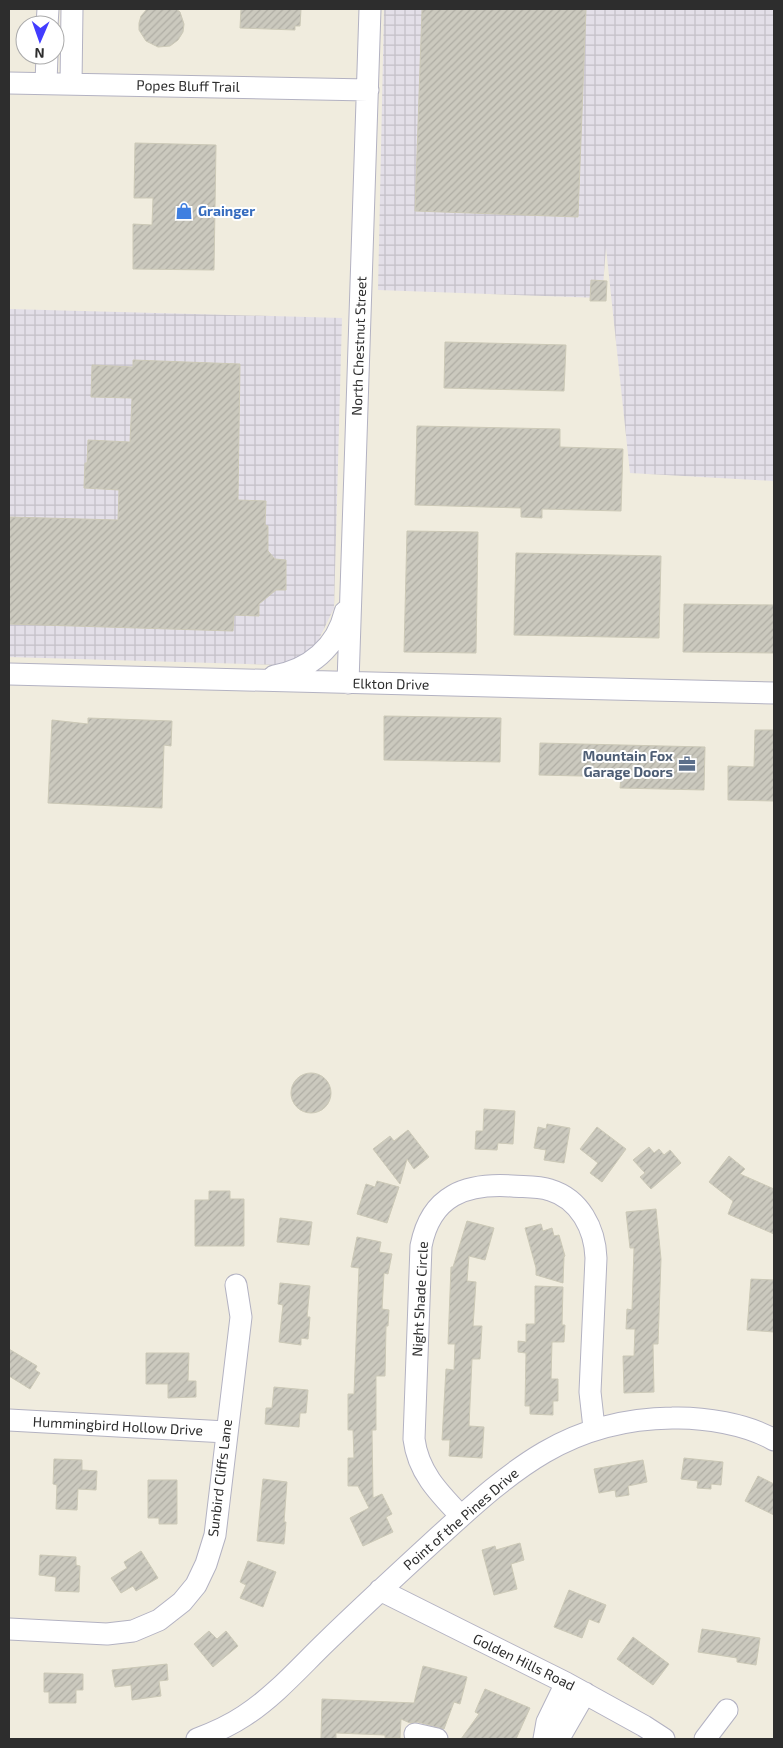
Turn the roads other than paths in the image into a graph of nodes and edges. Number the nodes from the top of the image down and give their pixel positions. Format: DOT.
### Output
graph roads {
  1 [pos="72,9"];
  2 [pos="370,9"];
  3 [pos="47,65"];
  4 [pos="9,83"];
  5 [pos="46,83"];
  6 [pos="71,84"];
  7 [pos="368,90"];
  8 [pos="351,583"];
  9 [pos="9,674"];
  10 [pos="245,680"];
  11 [pos="348,683"];
  12 [pos="774,693"];
  13 [pos="236,1285"];
  14 [pos="9,1420"];
  15 [pos="594,1428"];
  16 [pos="226,1432"];
  17 [pos="774,1440"];
  18 [pos="461,1516"];
  19 [pos="380,1590"];
  20 [pos="9,1629"];
  21 [pos="575,1688"];
  22 [pos="727,1710"];
  23 [pos="415,1734"];
  24 [pos="197,1739"];
  25 [pos="437,1739"];
  26 [pos="544,1739"];
  27 [pos="553,1739"];
  28 [pos="664,1739"];
  29 [pos="705,1739"];
  1 -- 6 [label="street"];
  2 -- 7 [label="street, North Chestnut Street"];
  3 -- 5 [label="street"];
  4 -- 5 [label="street, Popes Bluff Trail"];
  5 -- 6 [label="street, Popes Bluff Trail"];
  6 -- 7 [label="street, Popes Bluff Trail"];
  7 -- 8 [label="street, North Chestnut Street"];
  8 -- 10 [label="street"];
  8 -- 11 [label="street, North Chestnut Street"];
  9 -- 10 [label="street, Elkton Drive"];
  10 -- 11 [label="street, Elkton Drive"];
  11 -- 12 [label="street, Elkton Drive"];
  13 -- 16 [label="street, Sunbird Cliffs Lane"];
  14 -- 16 [label="street, Hummingbird Hollow Drive"];
  15 -- 17 [label="street, Point of the Pines Drive"];
  15 -- 18 [label="street, Point of the Pines Drive"];
  15 -- 18 [label="street, Night Shade Circle"];
  16 -- 20 [label="street, Sunbird Cliffs Lane"];
  18 -- 19 [label="street, Point of the Pines Drive"];
  19 -- 21 [label="street, Golden Hills Road"];
  19 -- 24 [label="street, Point of the Pines Drive"];
  21 -- 26 [label="street"];
  21 -- 27 [label="street"];
  21 -- 28 [label="street, Golden Hills Road"];
  22 -- 29 [label="street"];
  23 -- 25 [label="street"];
}
